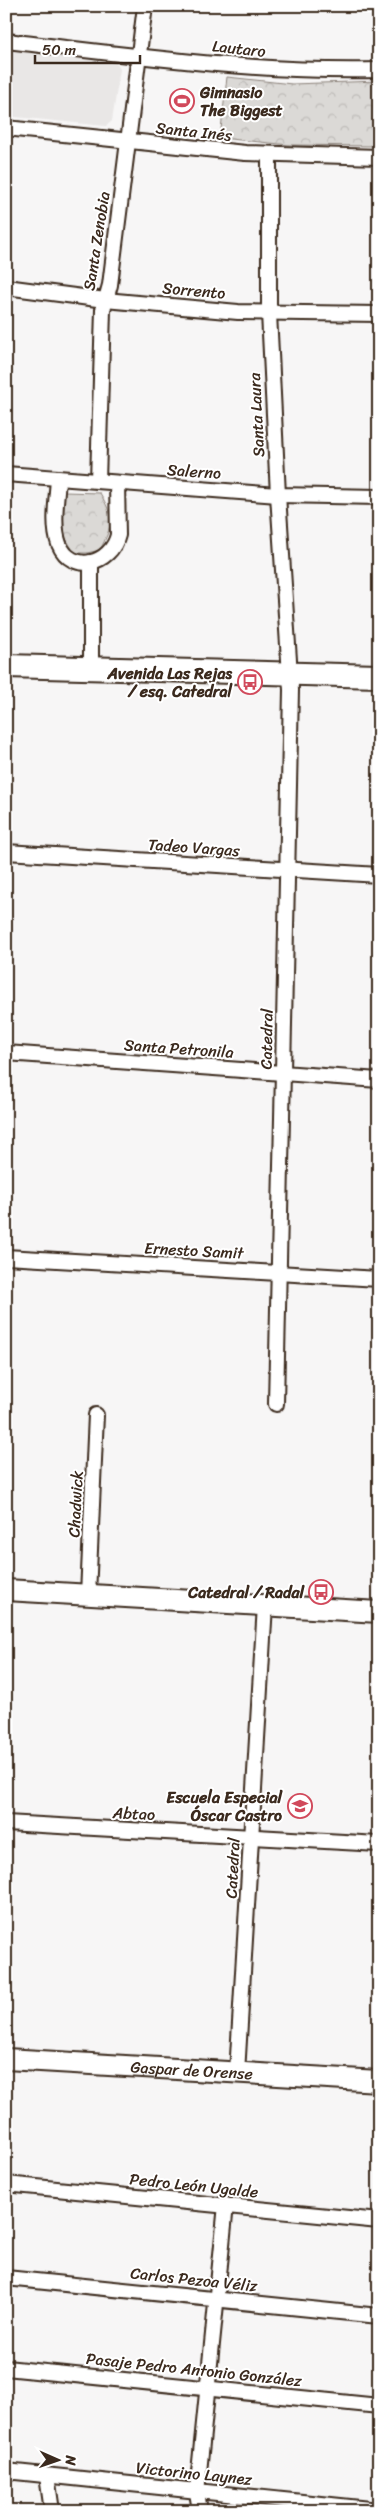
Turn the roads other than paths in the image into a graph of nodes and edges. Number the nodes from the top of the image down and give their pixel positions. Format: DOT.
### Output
graph roads {
  1 [pos="145,6"];
  2 [pos="6,41"];
  3 [pos="138,55"];
  4 [pos="379,70"];
  5 [pos="6,128"];
  6 [pos="128,141"];
  7 [pos="269,154"];
  8 [pos="379,156"];
  9 [pos="6,287"];
  10 [pos="105,300"];
  11 [pos="269,313"];
  12 [pos="379,314"];
  13 [pos="6,474"];
  14 [pos="58,478"];
  15 [pos="98,482"];
  16 [pos="117,483"];
  17 [pos="278,495"];
  18 [pos="379,497"];
  19 [pos="91,562"];
  20 [pos="6,666"];
  21 [pos="91,668"];
  22 [pos="290,674"];
  23 [pos="379,676"];
  24 [pos="6,852"];
  25 [pos="287,870"];
  26 [pos="379,875"];
  27 [pos="6,1053"];
  28 [pos="283,1073"];
  29 [pos="379,1080"];
  30 [pos="6,1257"];
  31 [pos="279,1273"];
  32 [pos="379,1279"];
  33 [pos="276,1404"];
  34 [pos="96,1416"];
  35 [pos="6,1590"];
  36 [pos="88,1594"];
  37 [pos="265,1605"];
  38 [pos="379,1612"];
  39 [pos="6,1823"];
  40 [pos="251,1837"];
  41 [pos="379,1844"];
  42 [pos="6,2059"];
  43 [pos="238,2073"];
  44 [pos="379,2081"];
  45 [pos="6,2184"];
  46 [pos="226,2205"];
  47 [pos="379,2221"];
  48 [pos="6,2278"];
  49 [pos="216,2299"];
  50 [pos="379,2316"];
  51 [pos="6,2368"];
  52 [pos="207,2388"];
  53 [pos="379,2406"];
  54 [pos="6,2471"];
  55 [pos="47,2476"];
  56 [pos="197,2492"];
  57 [pos="351,2509"];
  58 [pos="379,2510"];
  59 [pos="52,2511"];
  60 [pos="200,2511"];
  1 -- 3 [label="street, Santa Zenobia"];
  2 -- 3 [label="street, Lautaro"];
  3 -- 4 [label="street, Lautaro"];
  3 -- 6 [label="street, Santa Zenobia"];
  5 -- 6 [label="street, Santa Inés"];
  6 -- 7 [label="street, Santa Inés"];
  6 -- 10 [label="street, Santa Zenobia"];
  7 -- 8 [label="street, Santa Inés"];
  7 -- 11 [label="street, Santa Laura"];
  9 -- 10 [label="street, Sorrento"];
  10 -- 11 [label="street, Sorrento"];
  10 -- 15 [label="street, Santa Zenobia"];
  11 -- 12 [label="street, Sorrento"];
  11 -- 17 [label="street, Santa Laura"];
  13 -- 14 [label="street, Salerno"];
  14 -- 15 [label="street, Salerno"];
  14 -- 19 [label="street"];
  15 -- 16 [label="street, Salerno"];
  16 -- 17 [label="street, Salerno"];
  16 -- 19 [label="street"];
  17 -- 18 [label="street, Salerno"];
  17 -- 22 [label="street, Santa Laura"];
  19 -- 21 [label="street"];
  20 -- 21 [label="main road"];
  21 -- 22 [label="main road"];
  22 -- 23 [label="main road"];
  22 -- 25 [label="street, Catedral"];
  24 -- 25 [label="street, Tadeo Vargas"];
  25 -- 26 [label="street, Tadeo Vargas"];
  25 -- 28 [label="street, Catedral"];
  27 -- 28 [label="street, Santa Petronila"];
  28 -- 29 [label="street, Santa Petronila"];
  28 -- 31 [label="street, Catedral"];
  30 -- 31 [label="street, Ernesto Samit"];
  31 -- 32 [label="street, Ernesto Samit"];
  31 -- 33 [label="street, Catedral"];
  34 -- 36 [label="street, Chadwick"];
  35 -- 36 [label="main road"];
  36 -- 37 [label="main road"];
  37 -- 38 [label="main road"];
  37 -- 40 [label="street, Catedral"];
  39 -- 40 [label="street, Abtao"];
  40 -- 41 [label="street, Abtao"];
  40 -- 43 [label="street, Catedral"];
  42 -- 43 [label="main road, Gaspar de Orense"];
  43 -- 44 [label="main road, Gaspar de Orense"];
  45 -- 46 [label="street, Pedro León Ugalde"];
  46 -- 47 [label="street, Pedro León Ugalde"];
  46 -- 49 [label="street"];
  48 -- 49 [label="street, Carlos Pezoa Véliz"];
  49 -- 50 [label="street, Carlos Pezoa Véliz"];
  49 -- 52 [label="street"];
  51 -- 52 [label="street, Pasaje Pedro Antonio González"];
  52 -- 53 [label="street, Pasaje Pedro Antonio González"];
  52 -- 56 [label="street"];
  54 -- 55 [label="street, Victorino Laynez"];
  55 -- 56 [label="street, Victorino Laynez"];
  55 -- 59 [label="street"];
  56 -- 57 [label="street, Victorino Laynez"];
  56 -- 60 [label="street"];
  57 -- 58 [label="street, Victorino Laynez"];
}
